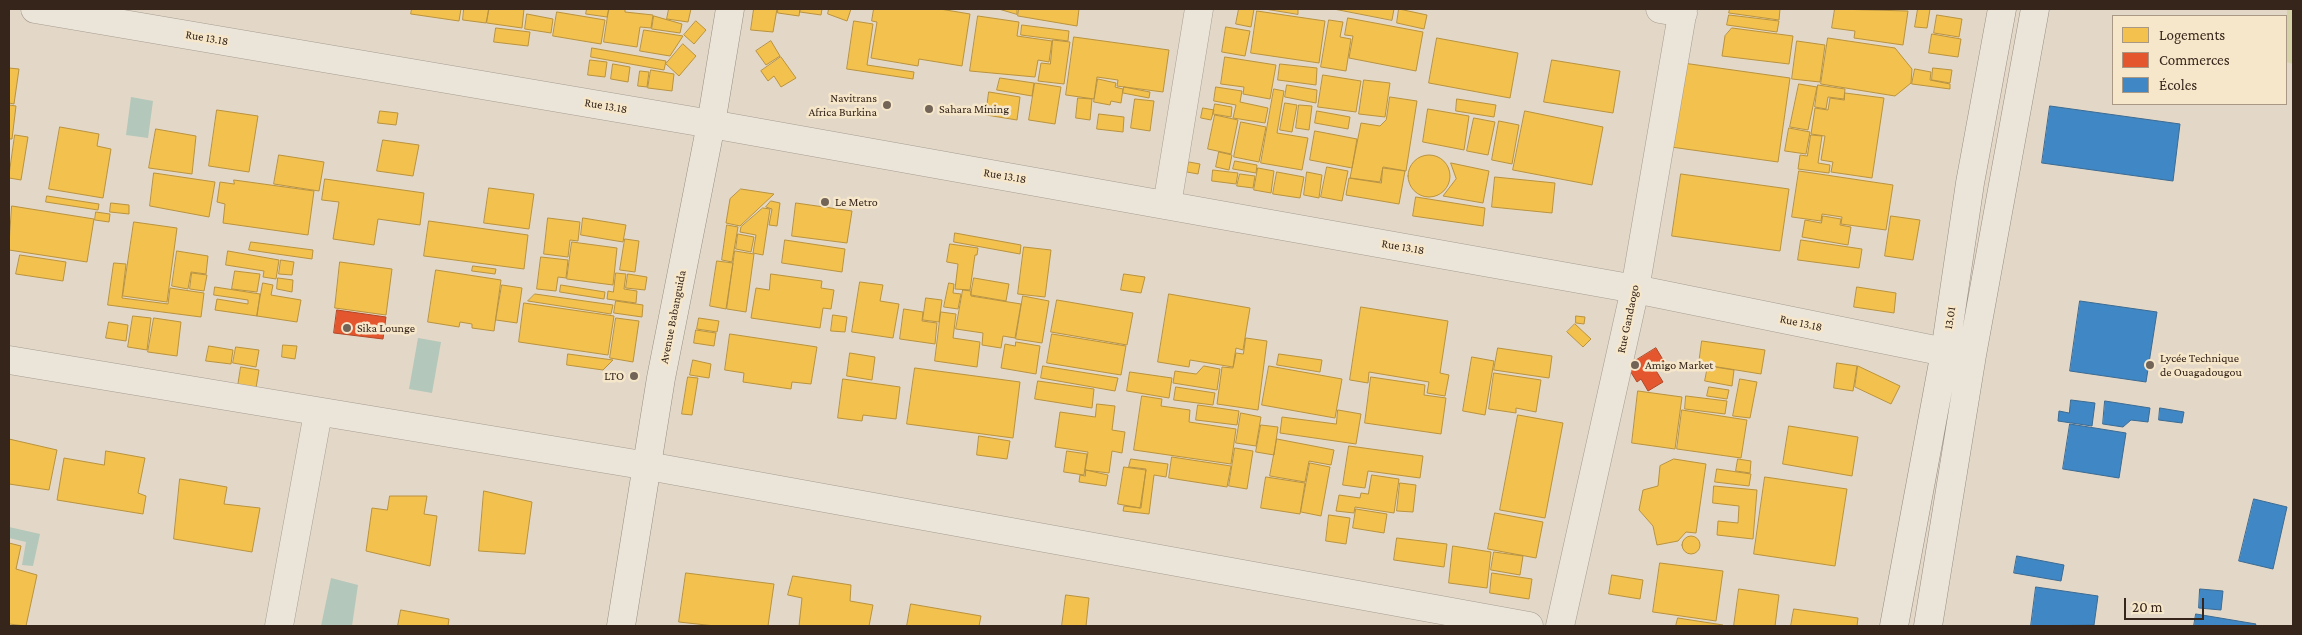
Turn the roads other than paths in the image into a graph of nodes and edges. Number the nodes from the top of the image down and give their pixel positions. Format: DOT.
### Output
graph roads {
  1 [pos="35,9"];
  2 [pos="730,9"];
  3 [pos="1199,9"];
  4 [pos="2002,9"];
  5 [pos="2035,9"];
  6 [pos="1675,10"];
  7 [pos="711,124"];
  8 [pos="1167,205"];
  9 [pos="1635,289"];
  10 [pos="1944,352"];
  11 [pos="1972,355"];
  12 [pos="9,360"];
  13 [pos="318,413"];
  14 [pos="648,466"];
  15 [pos="280,626"];
  16 [pos="621,626"];
  17 [pos="1529,626"];
  18 [pos="1560,626"];
  19 [pos="1894,626"];
  20 [pos="1928,626"];
  1 -- 7 [label="street, Rue 13.18"];
  2 -- 7 [label="street, Avenue Babanguida"];
  3 -- 8 [label="street"];
  4 -- 10 [label="street, 13.01"];
  5 -- 11 [label="street"];
  6 -- 9 [label="street, Rue Gandaogo"];
  7 -- 8 [label="street, Rue 13.18"];
  7 -- 14 [label="street, Avenue Babanguida"];
  8 -- 9 [label="street, Rue 13.18"];
  9 -- 10 [label="street, Rue 13.18"];
  9 -- 18 [label="street, Rue Gandaogo"];
  10 -- 11 [label="street, Rue 13.18"];
  10 -- 19 [label="street, 13.01"];
  11 -- 20 [label="street"];
  12 -- 13 [label="street"];
  13 -- 14 [label="street"];
  13 -- 15 [label="street"];
  14 -- 16 [label="street, Avenue Babanguida"];
  14 -- 17 [label="street"];
}
